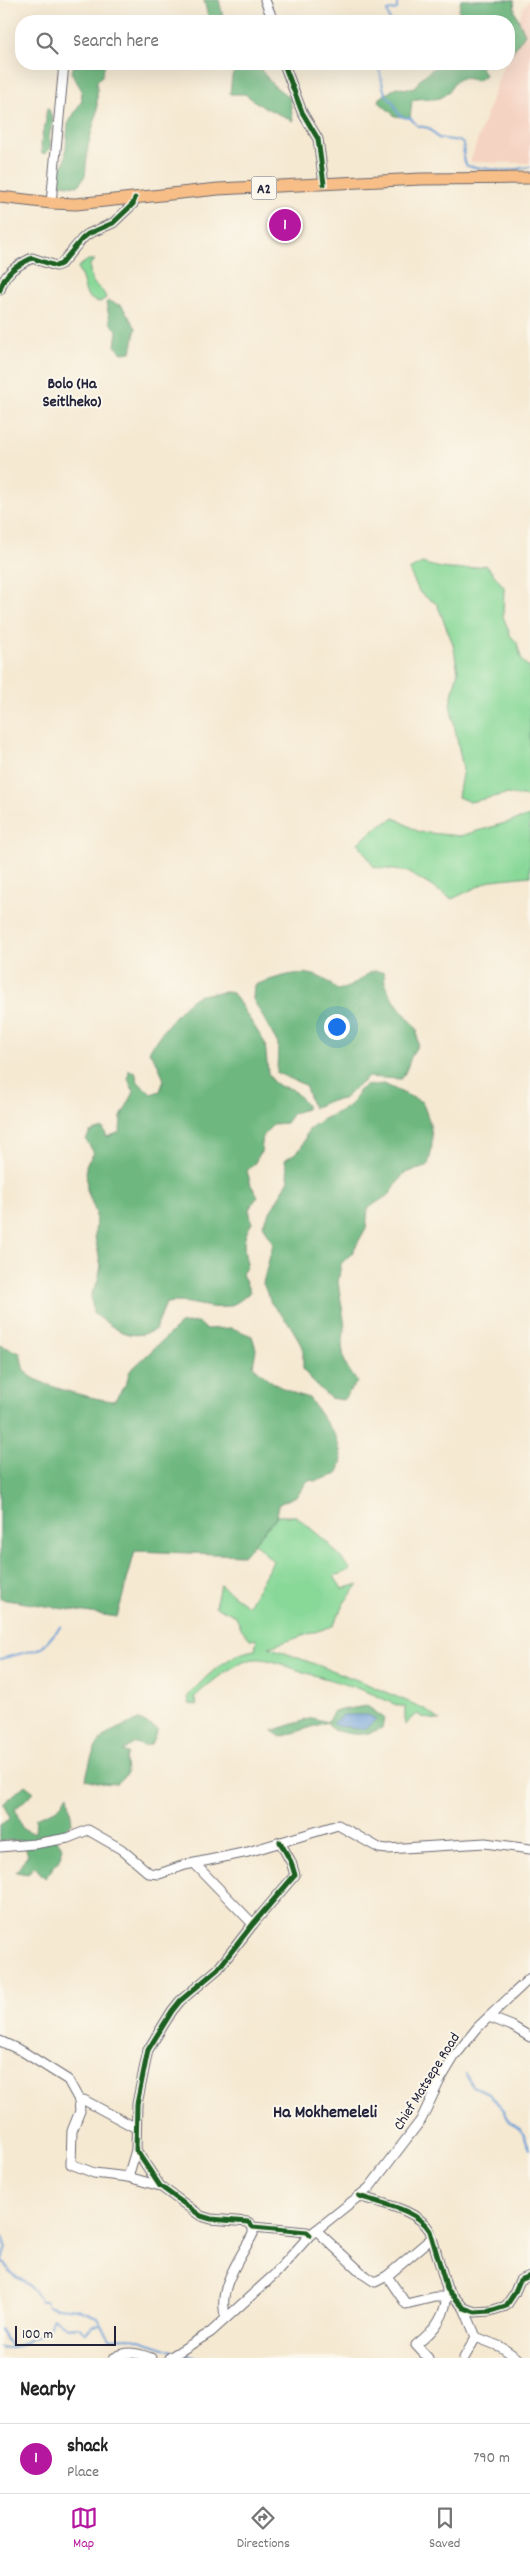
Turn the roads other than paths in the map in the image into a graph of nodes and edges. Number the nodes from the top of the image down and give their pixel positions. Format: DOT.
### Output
graph roads {
  1 [pos="265,0"];
  2 [pos="271,15"];
  3 [pos="63,70"];
  4 [pos="286,70"];
  5 [pos="530,178"];
  6 [pos="324,184"];
  7 [pos="0,197"];
  8 [pos="135,198"];
  9 [pos="51,204"];
  10 [pos="3,271"];
  11 [pos="0,290"];
  12 [pos="280,1842"];
  13 [pos="0,1847"];
  14 [pos="529,1848"];
  15 [pos="195,1864"];
  16 [pos="253,1924"];
  17 [pos="530,1978"];
  18 [pos="489,2017"];
  19 [pos="530,2037"];
  20 [pos="0,2041"];
  21 [pos="79,2100"];
  22 [pos="136,2128"];
  23 [pos="136,2150"];
  24 [pos="128,2177"];
  25 [pos="160,2186"];
  26 [pos="359,2196"];
  27 [pos="253,2227"];
  28 [pos="313,2232"];
  29 [pos="432,2238"];
  30 [pos="387,2276"];
  31 [pos="530,2276"];
  32 [pos="447,2293"];
  33 [pos="464,2308"];
  34 [pos="226,2318"];
  35 [pos="476,2337"];
  36 [pos="114,2358"];
  37 [pos="151,2358"];
  38 [pos="169,2358"];
  39 [pos="428,2358"];
  40 [pos="464,2358"];
  41 [pos="517,2358"];
  1 -- 2 [label="street"];
  3 -- 9 [label="street"];
  4 -- 6 [label="street"];
  5 -- 6 [label="main road, A2"];
  6 -- 8 [label="main road, A2"];
  7 -- 9 [label="main road, A2"];
  8 -- 9 [label="main road, A2"];
  8 -- 10 [label="street"];
  10 -- 11 [label="street"];
  12 -- 14 [label="street"];
  12 -- 15 [label="street"];
  12 -- 16 [label="street"];
  13 -- 15 [label="street"];
  15 -- 16 [label="street"];
  16 -- 22 [label="street"];
  17 -- 18 [label="street, Chief Matsepe Road"];
  18 -- 19 [label="street"];
  18 -- 26 [label="street, Chief Matsepe Road"];
  20 -- 21 [label="street"];
  21 -- 22 [label="street"];
  21 -- 24 [label="street"];
  22 -- 23 [label="street"];
  23 -- 24 [label="street"];
  23 -- 25 [label="street"];
  24 -- 25 [label="street"];
  25 -- 27 [label="street"];
  26 -- 28 [label="street, Chief Matsepe Road"];
  26 -- 29 [label="street"];
  27 -- 28 [label="street"];
  27 -- 34 [label="street"];
  28 -- 30 [label="street"];
  28 -- 34 [label="street, Chief Matsepe Road"];
  29 -- 30 [label="street"];
  29 -- 32 [label="street"];
  30 -- 32 [label="street"];
  31 -- 33 [label="street"];
  32 -- 33 [label="street"];
  32 -- 39 [label="street"];
  33 -- 35 [label="street"];
  34 -- 38 [label="street, Chief Matsepe Road"];
  35 -- 40 [label="street"];
  35 -- 41 [label="street"];
  36 -- 37 [label="street"];
}
